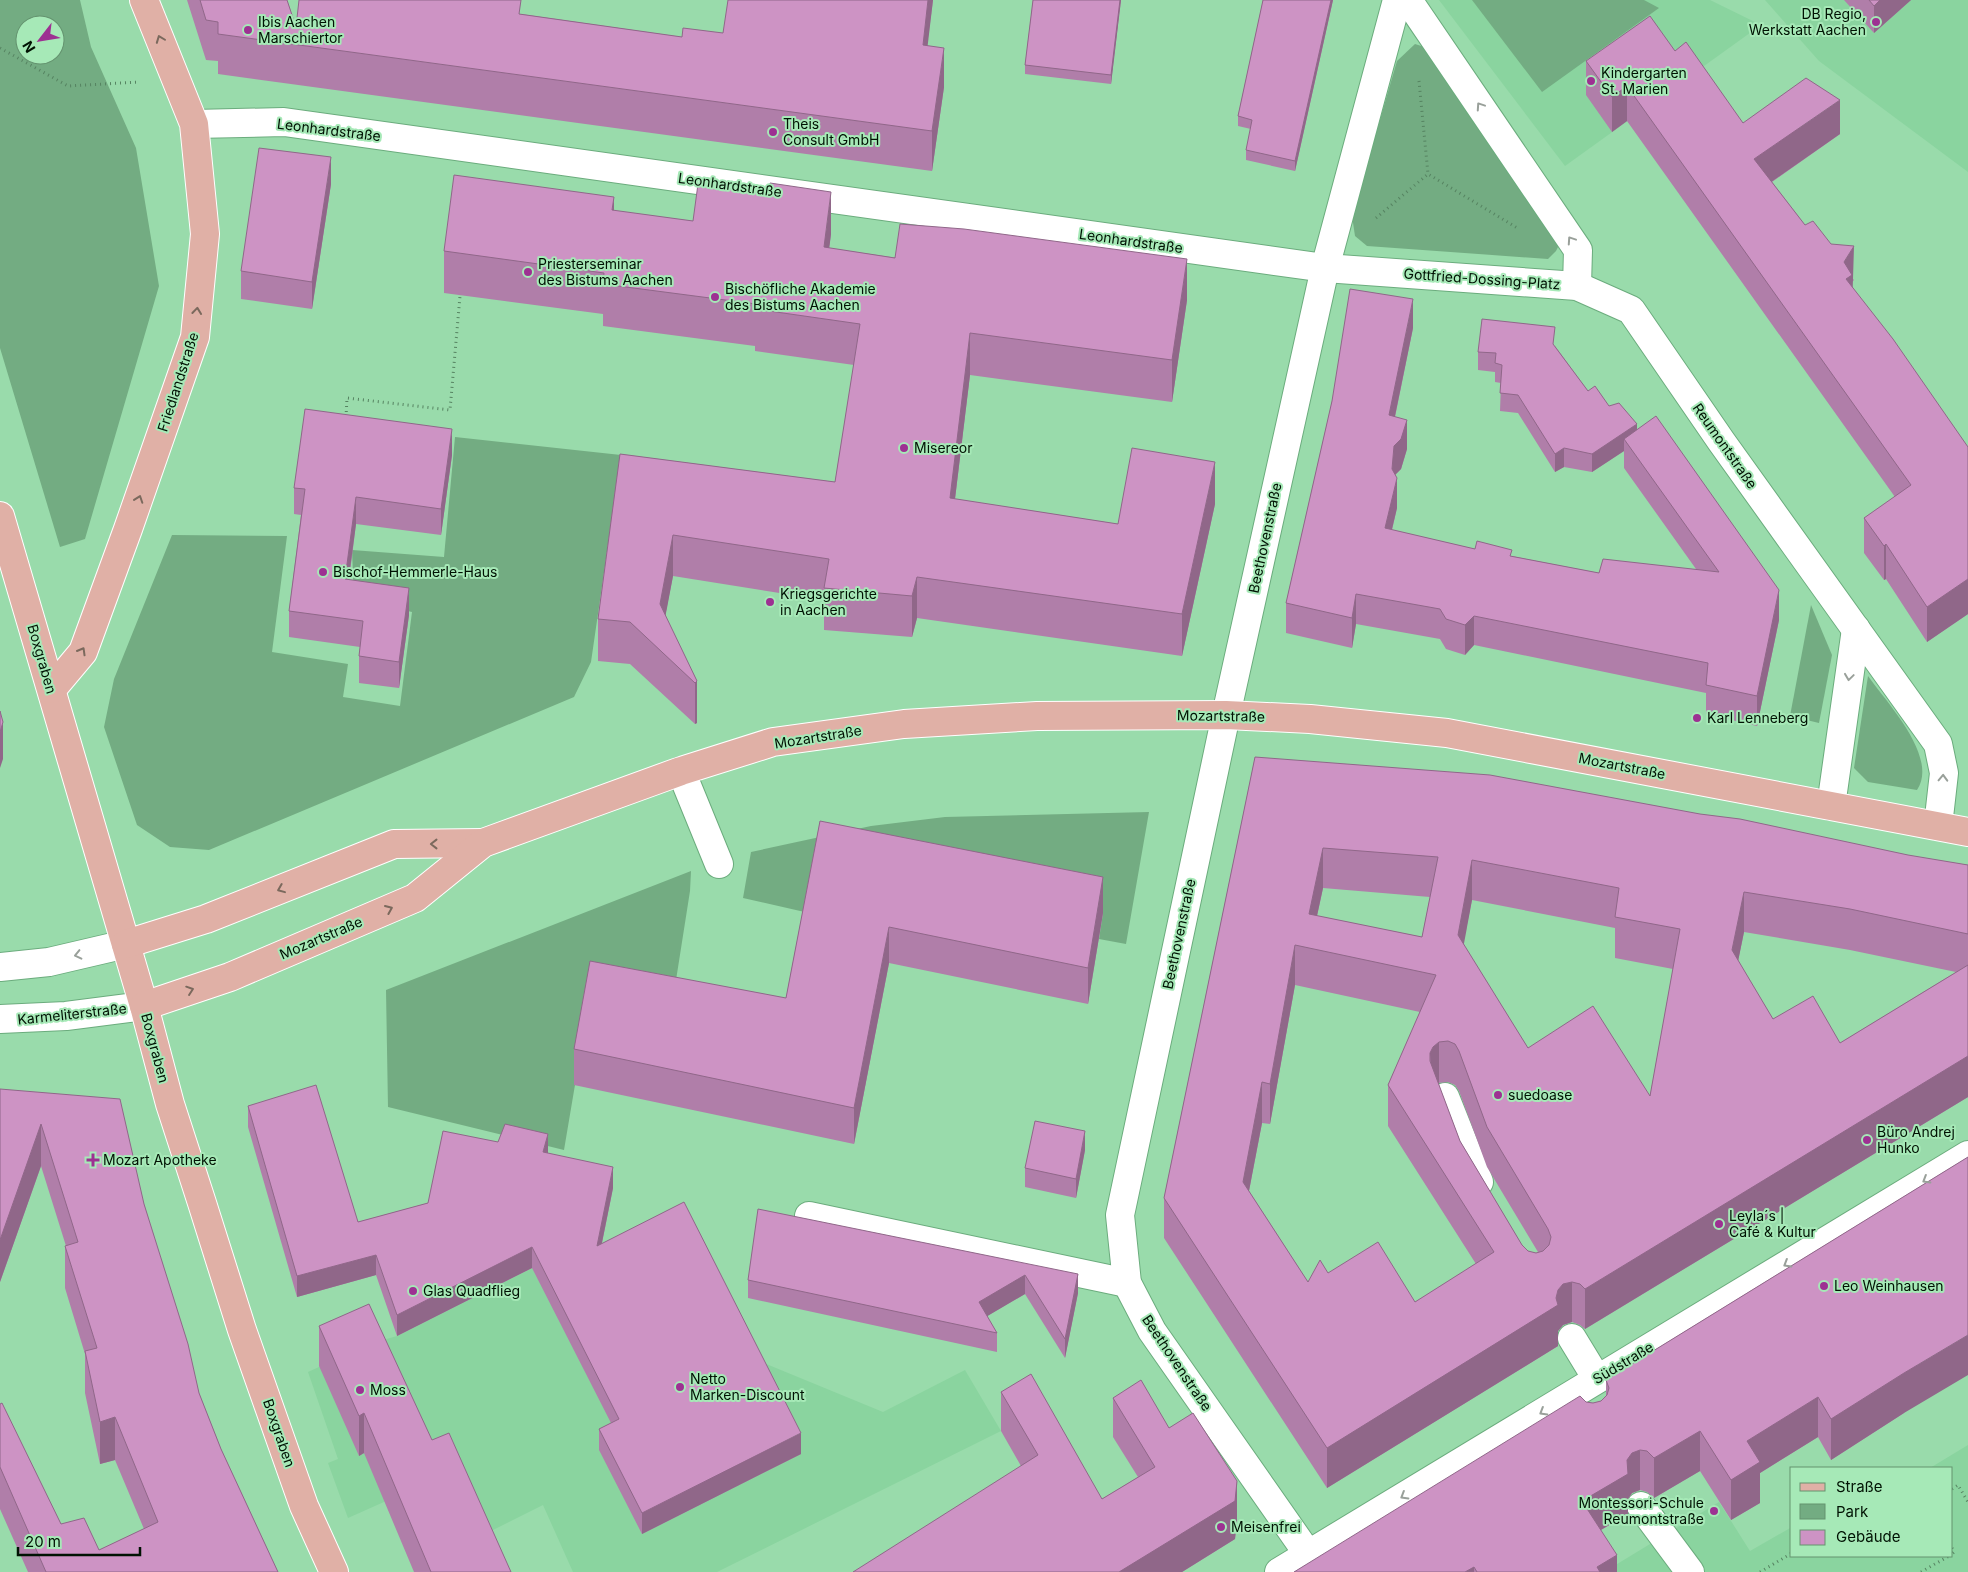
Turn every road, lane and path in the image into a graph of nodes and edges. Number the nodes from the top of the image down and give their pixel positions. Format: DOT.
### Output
graph roads {
  1 [pos="144,0"];
  2 [pos="1397,0"];
  3 [pos="1408,0"];
  4 [pos="0,48"];
  5 [pos="1418,72"];
  6 [pos="175,78"];
  7 [pos="194,124"];
  8 [pos="1428,174"];
  9 [pos="1522,231"];
  10 [pos="1334,234"];
  11 [pos="1325,268"];
  12 [pos="1577,286"];
  13 [pos="460,296"];
  14 [pos="345,423"];
  15 [pos="0,516"];
  16 [pos="1856,629"];
  17 [pos="52,689"];
  18 [pos="1226,715"];
  19 [pos="681,771"];
  20 [pos="1831,806"];
  21 [pos="1938,826"];
  22 [pos="1968,832"];
  23 [pos="483,844"];
  24 [pos="718,864"];
  25 [pos="126,944"];
  26 [pos="0,967"];
  27 [pos="144,1006"];
  28 [pos="0,1019"];
  29 [pos="1445,1098"];
  30 [pos="1968,1155"];
  31 [pos="1492,1206"];
  32 [pos="809,1216"];
  33 [pos="1127,1284"];
  34 [pos="1572,1338"];
  35 [pos="1597,1379"];
  36 [pos="1573,1394"];
  37 [pos="1588,1419"];
  38 [pos="1953,1488"];
  39 [pos="1968,1502"];
  40 [pos="1641,1506"];
  41 [pos="1308,1554"];
  42 [pos="1790,1554"];
  43 [pos="1947,1557"];
  44 [pos="334,1572"];
  45 [pos="1279,1572"];
  46 [pos="1690,1572"];
  47 [pos="1760,1572"];
  48 [pos="1921,1572"];
  6 -- 1 [label="main road, Friedlandstraße, one-way"];
  2 -- 10 [label="street"];
  12 -- 3 [label="street, Gottfried-Dossing-Platz, one-way"];
  4 -- 6 [label="path"];
  5 -- 8 [label="path"];
  6 -- 7 [label="main road, Friedlandstraße"];
  7 -- 11 [label="street, Leonhardstraße"];
  17 -- 7 [label="main road, Friedlandstraße, one-way"];
  8 -- 9 [label="path"];
  8 -- 10 [label="path"];
  10 -- 11 [label="street"];
  11 -- 12 [label="street, Gottfried-Dossing-Platz"];
  11 -- 18 [label="street, Beethovenstraße"];
  12 -- 16 [label="street, Reumontstraße"];
  13 -- 14 [label="path"];
  15 -- 17 [label="main road, Boxgraben"];
  16 -- 20 [label="street, one-way"];
  21 -- 16 [label="street, Reumontstraße, one-way"];
  17 -- 25 [label="main road, Boxgraben"];
  18 -- 19 [label="main road, Mozartstraße"];
  18 -- 20 [label="main road, Mozartstraße"];
  18 -- 33 [label="street, Beethovenstraße"];
  19 -- 23 [label="main road, Mozartstraße"];
  19 -- 24 [label="street"];
  20 -- 21 [label="main road, Mozartstraße"];
  21 -- 22 [label="main road, Mozartstraße"];
  23 -- 25 [label="main road, Mozartstraße, one-way"];
  27 -- 23 [label="main road, Mozartstraße, one-way"];
  25 -- 26 [label="street, one-way"];
  25 -- 27 [label="main road, Boxgraben"];
  27 -- 28 [label="street, Karmeliterstraße"];
  27 -- 44 [label="main road, Boxgraben"];
  29 -- 31 [label="street"];
  30 -- 35 [label="street, Südstraße, one-way"];
  32 -- 33 [label="street"];
  33 -- 41 [label="street, Beethovenstraße"];
  34 -- 35 [label="street"];
  35 -- 36 [label="street, Südstraße"];
  36 -- 37 [label="street"];
  36 -- 41 [label="street, Südstraße, one-way"];
  38 -- 39 [label="path"];
  40 -- 46 [label="street"];
  41 -- 45 [label="street, Südstraße"];
  42 -- 47 [label="path"];
  43 -- 48 [label="path"];
}
